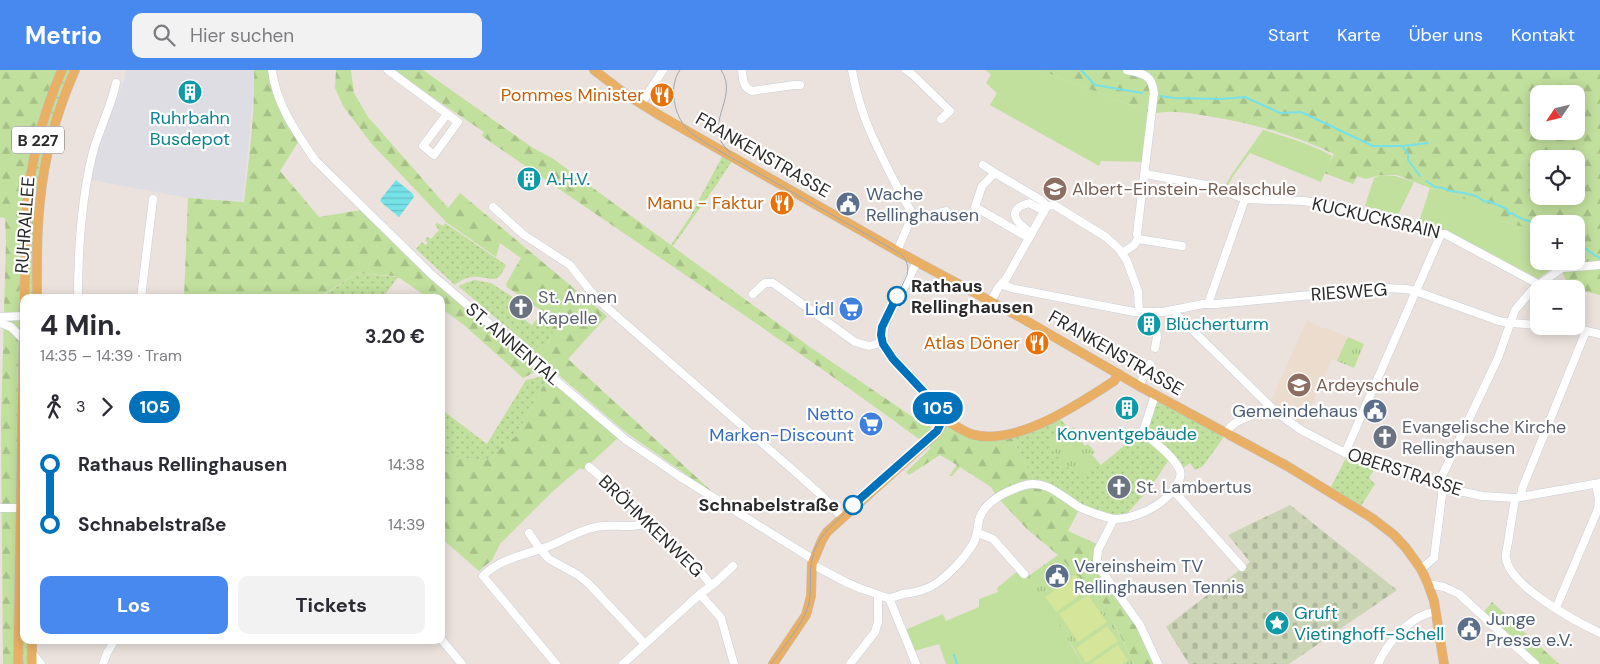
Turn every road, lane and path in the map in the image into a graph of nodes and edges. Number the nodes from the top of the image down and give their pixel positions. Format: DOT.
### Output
graph roads {
  1 [pos="62,70"];
  2 [pos="75,70"];
  3 [pos="272,70"];
  4 [pos="388,70"];
  5 [pos="594,70"];
  6 [pos="663,70"];
  7 [pos="742,70"];
  8 [pos="852,70"];
  9 [pos="906,70"];
  10 [pos="1127,70"];
  11 [pos="116,83"];
  12 [pos="800,85"];
  13 [pos="641,104"];
  14 [pos="957,104"];
  15 [pos="950,111"];
  16 [pos="447,114"];
  17 [pos="941,119"];
  18 [pos="982,165"];
  19 [pos="994,173"];
  20 [pos="1145,174"];
  21 [pos="1245,199"];
  22 [pos="153,200"];
  23 [pos="493,207"];
  24 [pos="1045,209"];
  25 [pos="946,211"];
  26 [pos="913,214"];
  27 [pos="1440,234"];
  28 [pos="1030,236"];
  29 [pos="1138,239"];
  30 [pos="1182,246"];
  31 [pos="897,251"];
  32 [pos="1122,253"];
  33 [pos="917,262"];
  34 [pos="1600,265"];
  35 [pos="1531,280"];
  36 [pos="1544,280"];
  37 [pos="1002,284"];
  38 [pos="1415,291"];
  39 [pos="1530,293"];
  40 [pos="24,294"];
  41 [pos="37,294"];
  42 [pos="78,294"];
  43 [pos="141,294"];
  44 [pos="752,294"];
  45 [pos="990,301"];
  46 [pos="1208,304"];
  47 [pos="1172,310"];
  48 [pos="1139,312"];
  49 [pos="1154,312"];
  50 [pos="20,316"];
  51 [pos="0,317"];
  52 [pos="0,322"];
  53 [pos="1510,323"];
  54 [pos="1530,324"];
  55 [pos="1586,330"];
  56 [pos="1600,334"];
  57 [pos="20,336"];
  58 [pos="884,342"];
  59 [pos="1155,348"];
  60 [pos="1150,364"];
  61 [pos="1119,374"];
  62 [pos="1139,386"];
  63 [pos="1155,394"];
  64 [pos="1270,406"];
  65 [pos="944,419"];
  66 [pos="1226,434"];
  67 [pos="1345,453"];
  68 [pos="589,467"];
  69 [pos="1441,484"];
  70 [pos="1598,484"];
  71 [pos="1173,490"];
  72 [pos="1518,498"];
  73 [pos="0,508"];
  74 [pos="20,508"];
  75 [pos="842,517"];
  76 [pos="1114,519"];
  77 [pos="650,522"];
  78 [pos="529,533"];
  79 [pos="978,533"];
  80 [pos="540,549"];
  81 [pos="813,562"];
  82 [pos="733,566"];
  83 [pos="1242,567"];
  84 [pos="1421,569"];
  85 [pos="1024,574"];
  86 [pos="1428,584"];
  87 [pos="711,586"];
  88 [pos="700,594"];
  89 [pos="878,594"];
  90 [pos="889,598"];
  91 [pos="1556,608"];
  92 [pos="1436,612"];
  93 [pos="1600,633"];
  94 [pos="20,644"];
  95 [pos="32,644"];
  96 [pos="113,644"];
  97 [pos="445,644"];
  98 [pos="645,644"];
  99 [pos="32,654"];
  100 [pos="631,656"];
  101 [pos="20,662"];
  102 [pos="32,664"];
  103 [pos="41,664"];
  104 [pos="103,664"];
  105 [pos="462,664"];
  106 [pos="556,664"];
  107 [pos="623,664"];
  108 [pos="638,664"];
  109 [pos="734,664"];
  110 [pos="772,664"];
  111 [pos="850,664"];
  112 [pos="916,664"];
  113 [pos="1158,664"];
  114 [pos="1378,664"];
  115 [pos="1444,664"];
  116 [pos="1535,664"];
  1 -- 40 [label="main road, RUHRALLEE / B 227"];
  2 -- 41 [label="main road, RUHRALLEE / B 227"];
  3 -- 81 [label="street, ST. ANNENTAL"];
  4 -- 16 [label="street"];
  5 -- 13 [label="main road, FRANKENSTRASSE"];
  6 -- 13 [label="street"];
  7 -- 12 [label="street"];
  8 -- 26 [label="street"];
  9 -- 15 [label="street"];
  10 -- 20 [label="street"];
  11 -- 42 [label="street"];
  13 -- 31 [label="main road, FRANKENSTRASSE"];
  14 -- 15 [label="street"];
  15 -- 17 [label="street"];
  16 -- 16 [label="street"];
  18 -- 19 [label="street"];
  19 -- 24 [label="street"];
  19 -- 28 [label="street"];
  20 -- 21 [label="street, KUCKUCKSRAIN"];
  20 -- 29 [label="street"];
  21 -- 27 [label="street, KUCKUCKSRAIN"];
  21 -- 46 [label="street"];
  22 -- 43 [label="street"];
  23 -- 75 [label="street"];
  24 -- 28 [label="street"];
  24 -- 28 [label="street"];
  24 -- 32 [label="street"];
  25 -- 26 [label="street"];
  26 -- 31 [label="street"];
  27 -- 35 [label="street, KUCKUCKSRAIN"];
  27 -- 38 [label="street"];
  28 -- 37 [label="street"];
  29 -- 30 [label="street"];
  29 -- 32 [label="street"];
  31 -- 33 [label="main road, FRANKENSTRASSE"];
  32 -- 48 [label="street"];
  33 -- 45 [label="main road, FRANKENSTRASSE"];
  33 -- 58 [label="street"];
  34 -- 36 [label="street"];
  37 -- 45 [label="street"];
  37 -- 48 [label="street"];
  38 -- 46 [label="street, RIESWEG"];
  38 -- 53 [label="street, RIESWEG"];
  38 -- 67 [label="street"];
  39 -- 53 [label="street"];
  44 -- 58 [label="street"];
  45 -- 61 [label="main road, FRANKENSTRASSE"];
  46 -- 47 [label="street, RIESWEG"];
  47 -- 49 [label="street, RIESWEG"];
  47 -- 64 [label="street, OBERSTRASSE"];
  48 -- 49 [label="street"];
  49 -- 59 [label="street"];
  50 -- 51 [label="street"];
  52 -- 57 [label="street"];
  53 -- 54 [label="street, RIESWEG"];
  53 -- 69 [label="street"];
  55 -- 56 [label="street"];
  55 -- 72 [label="street"];
  58 -- 65 [label="street"];
  60 -- 62 [label="street"];
  61 -- 62 [label="main road, FRANKENSTRASSE"];
  61 -- 65 [label="main road"];
  62 -- 63 [label="main road, FRANKENSTRASSE"];
  63 -- 66 [label="main road, FRANKENSTRASSE"];
  63 -- 71 [label="street"];
  64 -- 66 [label="street"];
  64 -- 67 [label="street, OBERSTRASSE"];
  65 -- 75 [label="main road"];
  66 -- 84 [label="main road, FRANKENSTRASSE"];
  67 -- 69 [label="street, OBERSTRASSE"];
  68 -- 77 [label="street, BRÖHMKENWEG"];
  69 -- 72 [label="street, OBERSTRASSE"];
  69 -- 84 [label="street"];
  70 -- 72 [label="street, OBERSTRASSE"];
  70 -- 91 [label="street"];
  71 -- 76 [label="street"];
  71 -- 83 [label="street"];
  72 -- 91 [label="street"];
  73 -- 74 [label="street"];
  75 -- 81 [label="main road"];
  76 -- 79 [label="street"];
  76 -- 113 [label="street"];
  77 -- 80 [label="street"];
  77 -- 87 [label="street, BRÖHMKENWEG"];
  78 -- 80 [label="street"];
  79 -- 85 [label="street"];
  79 -- 90 [label="street"];
  80 -- 98 [label="street"];
  80 -- 106 [label="street"];
  81 -- 89 [label="street, ST. ANNENTAL"];
  81 -- 110 [label="main road"];
  82 -- 87 [label="street"];
  84 -- 86 [label="main road, FRANKENSTRASSE"];
  86 -- 92 [label="main road, FRANKENSTRASSE"];
  86 -- 116 [label="street"];
  87 -- 88 [label="street"];
  88 -- 98 [label="street"];
  88 -- 109 [label="street, BRÖHMKENWEG"];
  89 -- 90 [label="street, ST. ANNENTAL"];
  89 -- 111 [label="street"];
  90 -- 112 [label="street"];
  91 -- 93 [label="street"];
  92 -- 114 [label="street"];
  92 -- 115 [label="main road, FRANKENSTRASSE"];
  94 -- 101 [label="main road, RUHRALLEE / B 227"];
  95 -- 99 [label="main road"];
  96 -- 104 [label="street"];
  97 -- 105 [label="street"];
  98 -- 100 [label="street"];
  99 -- 102 [label="main road"];
  99 -- 103 [label="street"];
  100 -- 107 [label="street"];
  100 -- 108 [label="street"];
}
